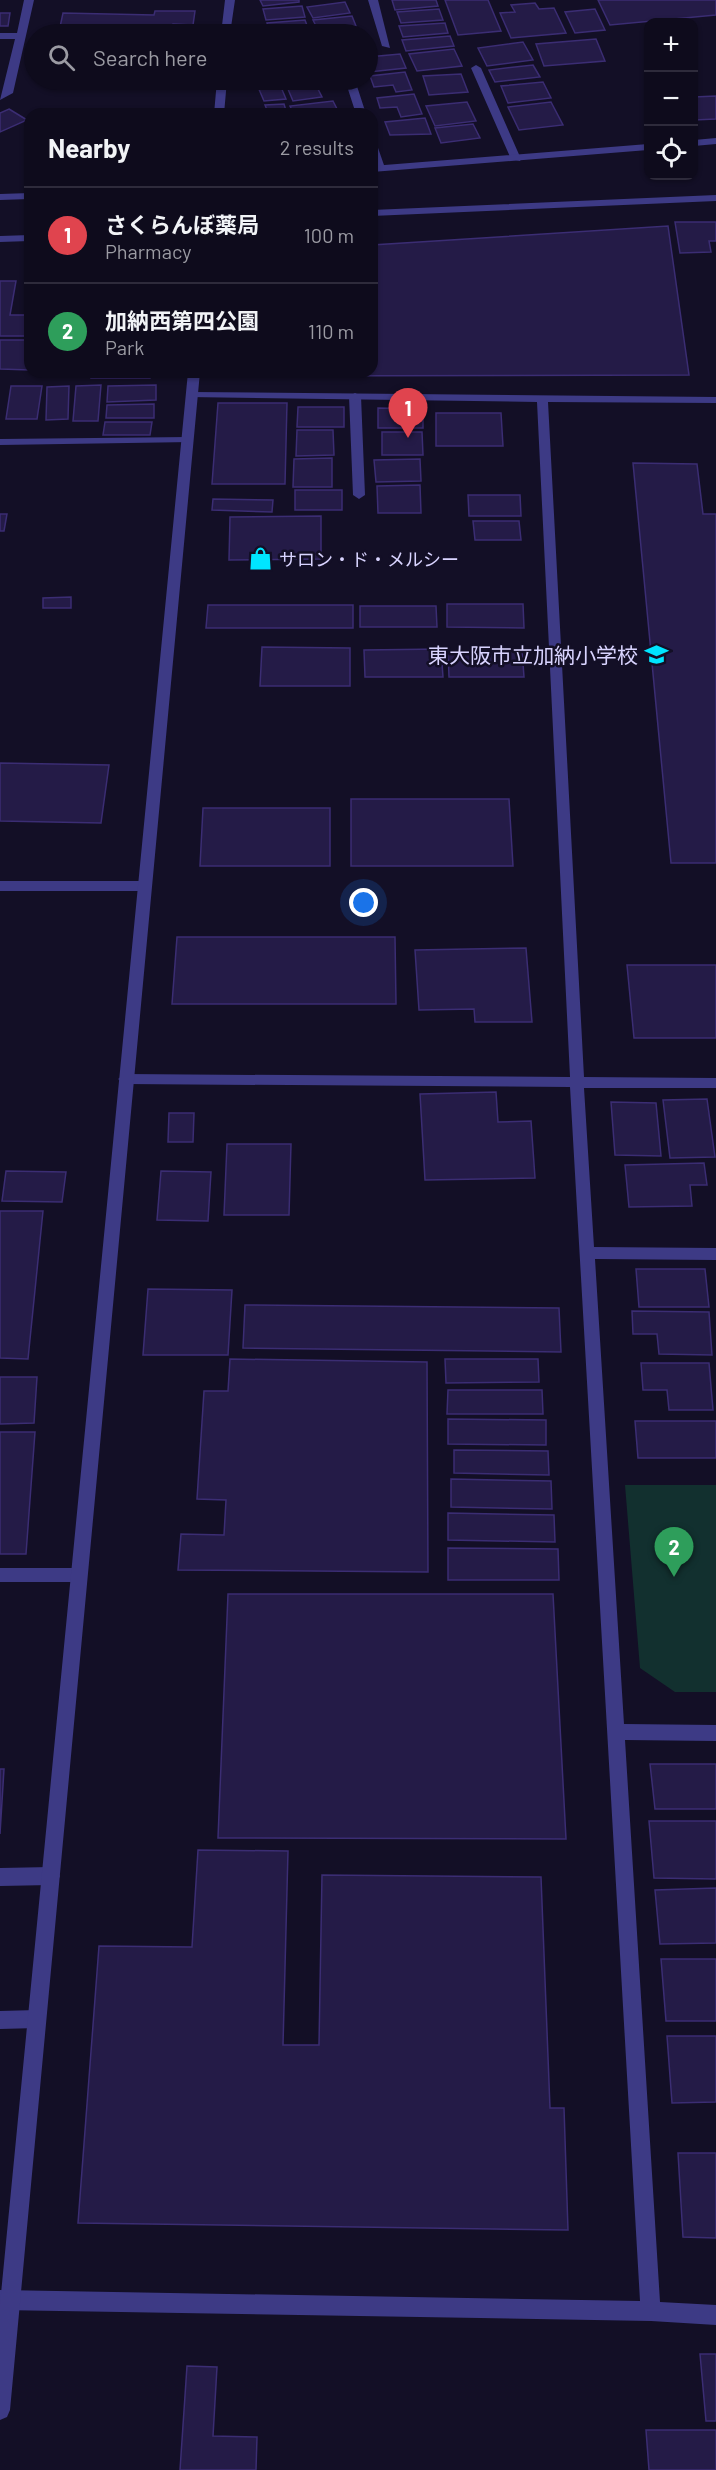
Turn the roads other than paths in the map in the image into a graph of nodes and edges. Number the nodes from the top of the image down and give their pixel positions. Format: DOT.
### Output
graph roads {
  1 [pos="29,0"];
  2 [pos="230,0"];
  3 [pos="373,0"];
  4 [pos="227,24"];
  5 [pos="0,36"];
  6 [pos="21,36"];
  7 [pos="387,46"];
  8 [pos="476,68"];
  9 [pos="221,90"];
  10 [pos="353,90"];
  11 [pos="0,97"];
  12 [pos="220,108"];
  13 [pos="359,108"];
  14 [pos="716,141"];
  15 [pos="698,143"];
  16 [pos="644,147"];
  17 [pos="516,159"];
  18 [pos="378,168"];
  19 [pos="24,196"];
  20 [pos="0,197"];
  21 [pos="716,198"];
  22 [pos="378,213"];
  23 [pos="24,238"];
  24 [pos="0,239"];
  25 [pos="193,378"];
  26 [pos="192,395"];
  27 [pos="356,396"];
  28 [pos="542,397"];
  29 [pos="716,400"];
  30 [pos="188,440"];
  31 [pos="0,442"];
  32 [pos="359,495"];
  33 [pos="0,885"];
  34 [pos="145,886"];
  35 [pos="124,1078"];
  36 [pos="577,1082"];
  37 [pos="716,1083"];
  38 [pos="587,1253"];
  39 [pos="716,1254"];
  40 [pos="0,1575"];
  41 [pos="80,1575"];
  42 [pos="615,1732"];
  43 [pos="716,1733"];
  44 [pos="51,1876"];
  45 [pos="0,1877"];
  46 [pos="38,2019"];
  47 [pos="0,2020"];
  48 [pos="5,2301"];
  49 [pos="651,2311"];
  50 [pos="716,2314"];
  51 [pos="0,2410"];
  1 -- 6 [label="street"];
  2 -- 4 [label="street"];
  3 -- 7 [label="street"];
  5 -- 6 [label="street"];
  6 -- 11 [label="street"];
  8 -- 17 [label="street"];
  9 -- 12 [label="street"];
  10 -- 13 [label="street"];
  14 -- 15 [label="street"];
  16 -- 17 [label="street"];
  17 -- 18 [label="street"];
  19 -- 20 [label="street"];
  21 -- 22 [label="street"];
  23 -- 24 [label="street"];
  25 -- 26 [label="street"];
  26 -- 27 [label="street"];
  26 -- 30 [label="street"];
  27 -- 28 [label="street"];
  27 -- 32 [label="street"];
  28 -- 29 [label="street"];
  28 -- 36 [label="street"];
  30 -- 31 [label="street"];
  30 -- 34 [label="street"];
  33 -- 34 [label="street"];
  34 -- 35 [label="street"];
  35 -- 36 [label="street"];
  35 -- 41 [label="street"];
  36 -- 37 [label="street"];
  36 -- 38 [label="street"];
  38 -- 39 [label="street"];
  38 -- 42 [label="street"];
  40 -- 41 [label="street"];
  41 -- 44 [label="street"];
  42 -- 43 [label="street"];
  42 -- 49 [label="street"];
  44 -- 45 [label="street"];
  44 -- 46 [label="street"];
  46 -- 47 [label="street"];
  46 -- 48 [label="street"];
  48 -- 49 [label="street"];
  48 -- 51 [label="street"];
  49 -- 50 [label="street"];
}
